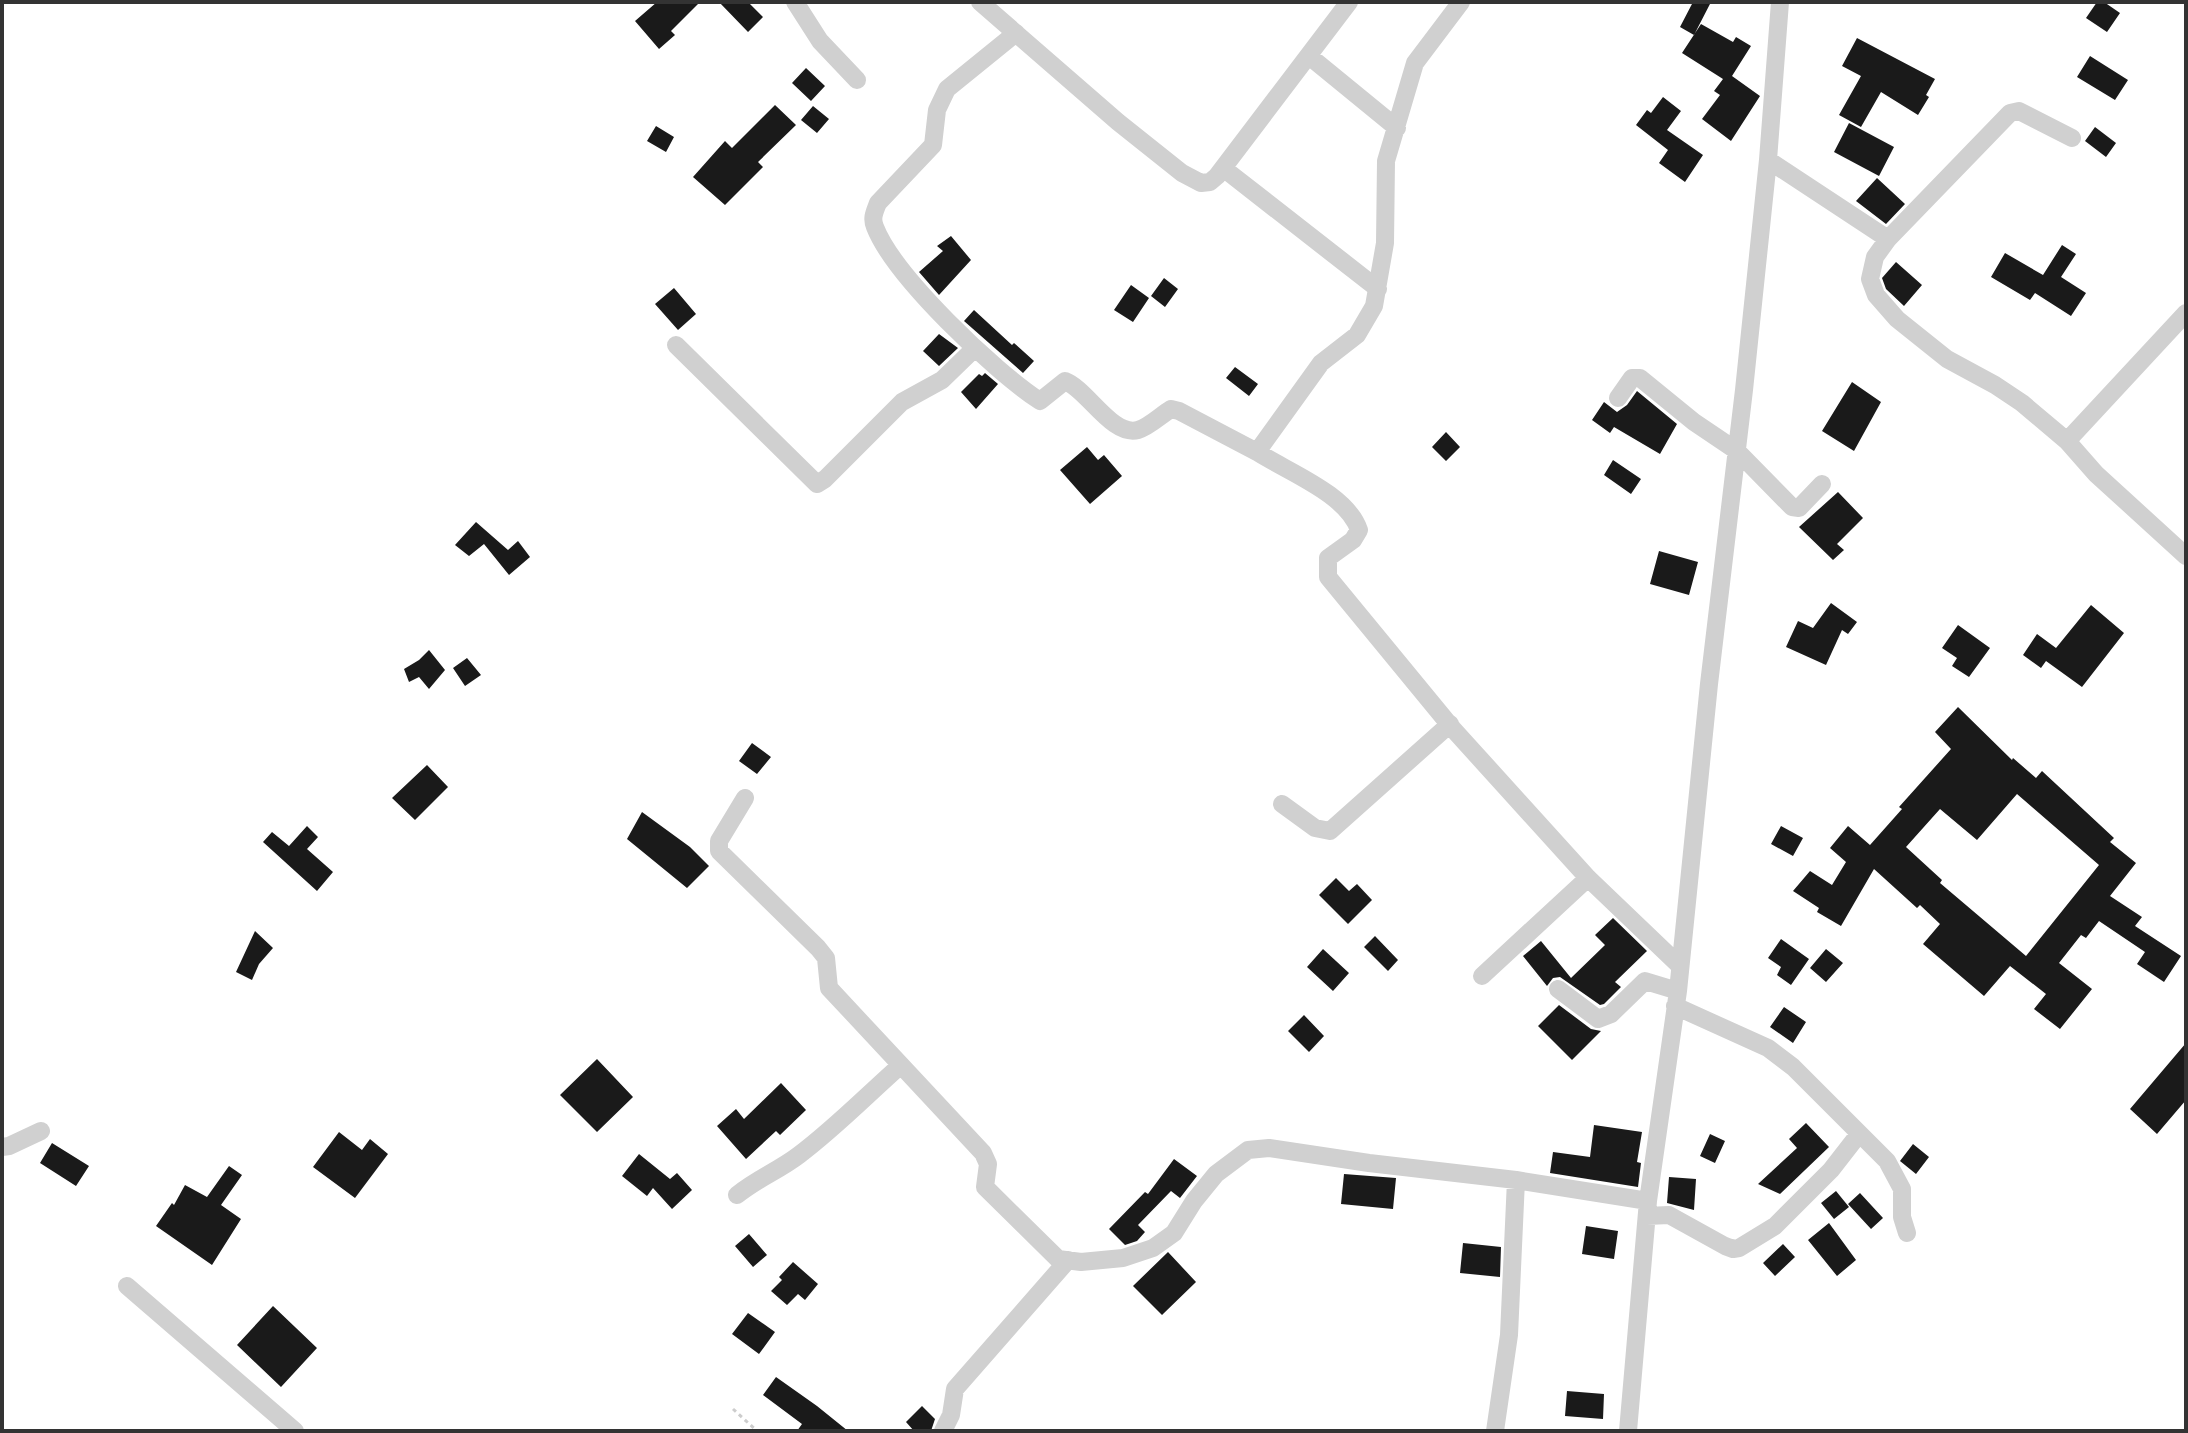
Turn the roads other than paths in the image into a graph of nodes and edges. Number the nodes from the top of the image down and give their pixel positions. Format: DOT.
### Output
graph roads {
  1 [pos="795,2"];
  2 [pos="980,2"];
  3 [pos="1349,2"];
  4 [pos="1461,2"];
  5 [pos="1780,2"];
  6 [pos="1016,33"];
  7 [pos="1309,56"];
  8 [pos="857,80"];
  9 [pos="1397,128"];
  10 [pos="2072,138"];
  11 [pos="1768,160"];
  12 [pos="1223,168"];
  13 [pos="1888,239"];
  14 [pos="1378,289"];
  15 [pos="2186,313"];
  16 [pos="676,345"];
  17 [pos="975,348"];
  18 [pos="1618,398"];
  19 [pos="2067,441"];
  20 [pos="1737,451"];
  21 [pos="1257,452"];
  22 [pos="1822,484"];
  23 [pos="2186,556"];
  24 [pos="1450,724"];
  25 [pos="745,798"];
  26 [pos="1282,804"];
  27 [pos="1588,878"];
  28 [pos="1680,966"];
  29 [pos="1482,976"];
  30 [pos="1558,989"];
  31 [pos="1676,998"];
  32 [pos="901,1065"];
  33 [pos="41,1131"];
  34 [pos="1859,1134"];
  35 [pos="2,1147"];
  36 [pos="1516,1180"];
  37 [pos="737,1195"];
  38 [pos="1648,1208"];
  39 [pos="1907,1233"];
  40 [pos="1068,1260"];
  41 [pos="127,1286"];
  42 [pos="295,1431"];
  43 [pos="943,1431"];
  44 [pos="1495,1431"];
  45 [pos="1628,1431"];
  1 -- 8 [label="street"];
  2 -- 6 [label="street"];
  3 -- 7 [label="street"];
  4 -- 9 [label="street"];
  5 -- 11 [label="street"];
  6 -- 12 [label="street"];
  6 -- 17 [label="street"];
  7 -- 9 [label="street"];
  7 -- 12 [label="street"];
  9 -- 14 [label="street"];
  10 -- 13 [label="street"];
  11 -- 13 [label="street"];
  11 -- 20 [label="street"];
  12 -- 14 [label="street"];
  13 -- 19 [label="street"];
  14 -- 21 [label="street"];
  15 -- 19 [label="street"];
  16 -- 17 [label="street"];
  17 -- 21 [label="street"];
  18 -- 20 [label="street"];
  19 -- 23 [label="street"];
  20 -- 22 [label="street"];
  20 -- 28 [label="street"];
  21 -- 24 [label="street"];
  24 -- 26 [label="street"];
  24 -- 27 [label="street"];
  25 -- 32 [label="street"];
  27 -- 28 [label="street"];
  27 -- 29 [label="street"];
  28 -- 31 [label="street"];
  30 -- 31 [label="street"];
  31 -- 34 [label="street"];
  31 -- 38 [label="street"];
  32 -- 37 [label="street"];
  32 -- 40 [label="street"];
  33 -- 35 [label="street"];
  34 -- 38 [label="street"];
  34 -- 39 [label="street"];
  36 -- 38 [label="street"];
  36 -- 40 [label="street"];
  36 -- 44 [label="street"];
  38 -- 45 [label="street"];
  40 -- 43 [label="street"];
  41 -- 42 [label="street"];
}
